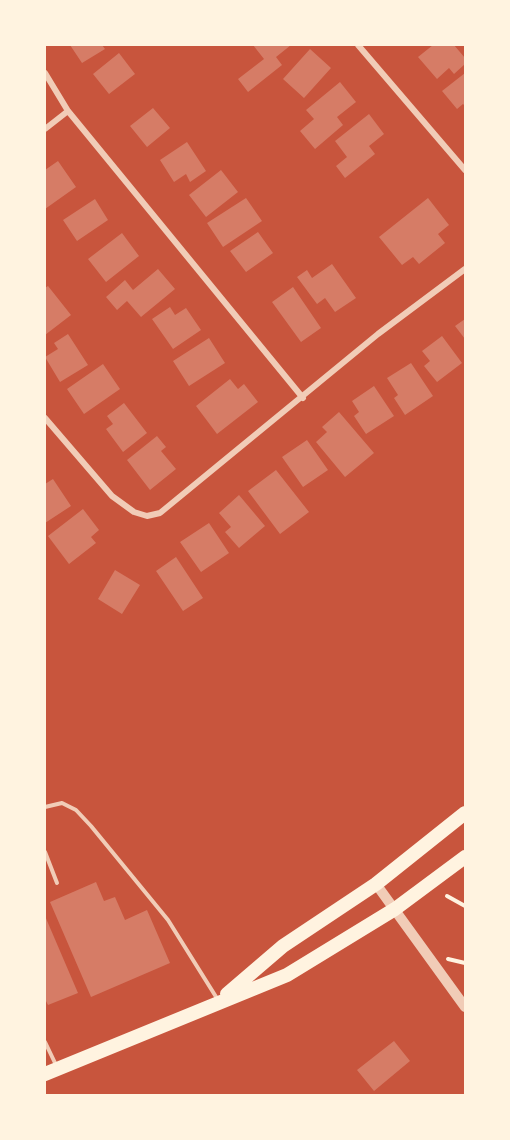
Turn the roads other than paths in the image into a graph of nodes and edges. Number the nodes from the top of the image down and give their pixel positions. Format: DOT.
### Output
graph roads {
  1 [pos="358,45"];
  2 [pos="45,73"];
  3 [pos="68,111"];
  4 [pos="45,129"];
  5 [pos="465,170"];
  6 [pos="465,269"];
  7 [pos="303,398"];
  8 [pos="45,417"];
  9 [pos="45,807"];
  10 [pos="465,813"];
  11 [pos="45,852"];
  12 [pos="465,857"];
  13 [pos="57,883"];
  14 [pos="376,884"];
  15 [pos="395,909"];
  16 [pos="219,1001"];
  17 [pos="465,1007"];
  18 [pos="45,1042"];
  19 [pos="51,1071"];
  1 -- 5 [label="street"];
  2 -- 3 [label="street"];
  3 -- 4 [label="street"];
  3 -- 7 [label="street"];
  6 -- 7 [label="street"];
  7 -- 8 [label="street"];
  9 -- 16 [label="lane"];
  10 -- 14 [label="main road"];
  11 -- 13 [label="lane"];
  12 -- 15 [label="main road"];
  14 -- 15 [label="street"];
  14 -- 16 [label="main road"];
  15 -- 16 [label="main road"];
  15 -- 17 [label="street"];
  16 -- 19 [label="main road"];
  18 -- 19 [label="lane"];
}
